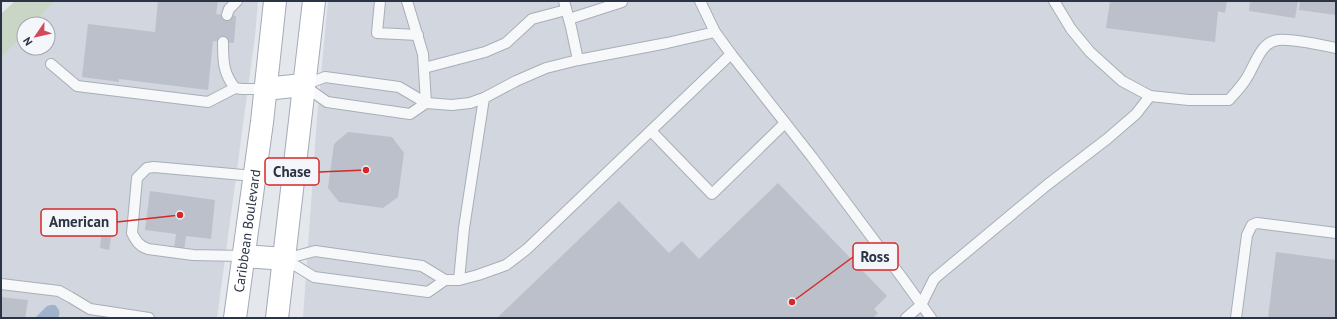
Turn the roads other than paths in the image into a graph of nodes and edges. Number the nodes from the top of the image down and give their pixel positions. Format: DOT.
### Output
graph roads {
  1 [pos="237,1"];
  2 [pos="275,1"];
  3 [pos="314,1"];
  4 [pos="380,1"];
  5 [pos="407,1"];
  6 [pos="621,1"];
  7 [pos="700,1"];
  8 [pos="1054,1"];
  9 [pos="566,10"];
  10 [pos="227,15"];
  11 [pos="715,32"];
  12 [pos="418,35"];
  13 [pos="223,42"];
  14 [pos="1336,48"];
  15 [pos="731,54"];
  16 [pos="578,60"];
  17 [pos="51,64"];
  18 [pos="424,68"];
  19 [pos="303,85"];
  20 [pos="235,88"];
  21 [pos="265,89"];
  22 [pos="1150,96"];
  23 [pos="484,98"];
  24 [pos="426,103"];
  25 [pos="785,123"];
  26 [pos="651,131"];
  27 [pos="254,176"];
  28 [pos="1336,233"];
  29 [pos="243,256"];
  30 [pos="285,259"];
  31 [pos="445,280"];
  32 [pos="459,280"];
  33 [pos="1,284"];
  34 [pos="920,305"];
  35 [pos="149,318"];
  36 [pos="235,318"];
  37 [pos="278,318"];
  38 [pos="906,318"];
  39 [pos="931,318"];
  40 [pos="1236,318"];
  1 -- 10 [label="lane"];
  2 -- 21 [label="main road, Caribbean Boulevard"];
  3 -- 19 [label="main road"];
  4 -- 12 [label="lane"];
  5 -- 12 [label="lane"];
  6 -- 9 [label="lane"];
  7 -- 11 [label="lane"];
  8 -- 22 [label="lane"];
  9 -- 16 [label="lane"];
  9 -- 18 [label="lane"];
  11 -- 15 [label="lane"];
  11 -- 16 [label="lane"];
  12 -- 18 [label="lane"];
  13 -- 20 [label="lane"];
  14 -- 22 [label="lane"];
  15 -- 25 [label="lane"];
  15 -- 26 [label="lane"];
  16 -- 23 [label="lane"];
  17 -- 20 [label="lane"];
  18 -- 24 [label="lane"];
  19 -- 21 [label="main road"];
  19 -- 24 [label="lane"];
  19 -- 24 [label="lane"];
  19 -- 30 [label="main road"];
  20 -- 21 [label="lane"];
  21 -- 27 [label="main road, Caribbean Boulevard"];
  22 -- 34 [label="lane"];
  23 -- 24 [label="lane"];
  23 -- 32 [label="lane"];
  25 -- 26 [label="lane"];
  25 -- 34 [label="lane"];
  26 -- 32 [label="lane"];
  27 -- 29 [label="main road, Caribbean Boulevard"];
  27 -- 29 [label="lane"];
  28 -- 40 [label="lane"];
  29 -- 30 [label="main road"];
  29 -- 36 [label="main road, Caribbean Boulevard"];
  30 -- 31 [label="lane"];
  30 -- 31 [label="lane"];
  30 -- 37 [label="main road"];
  31 -- 32 [label="lane"];
  33 -- 35 [label="lane"];
  34 -- 38 [label="lane"];
  34 -- 39 [label="lane"];
}
